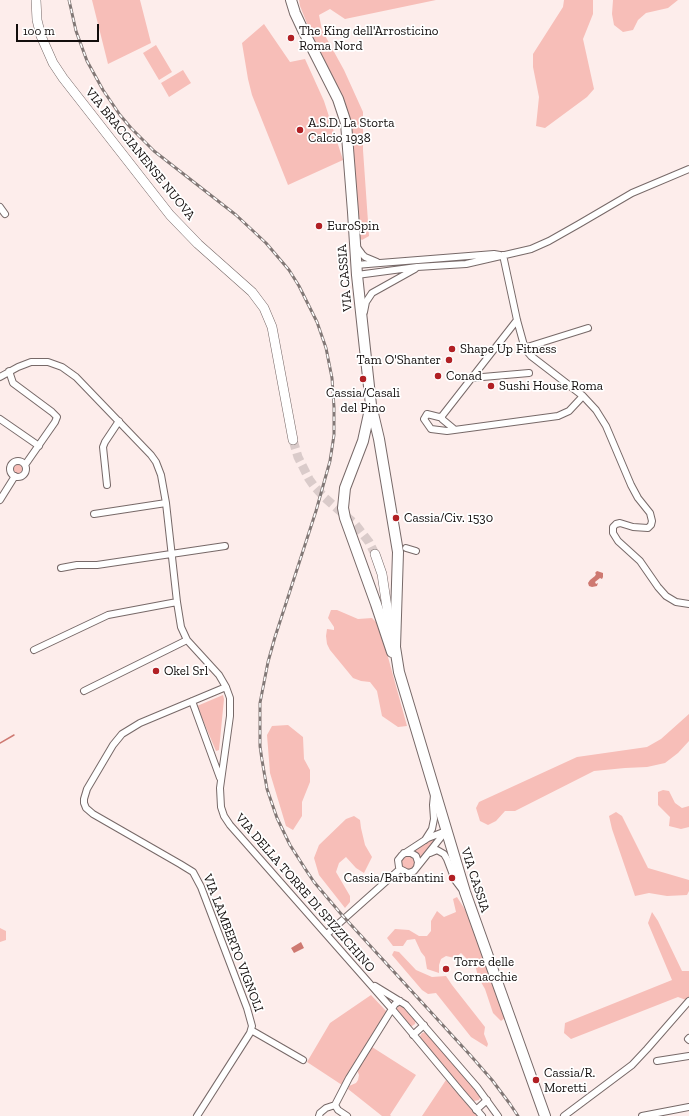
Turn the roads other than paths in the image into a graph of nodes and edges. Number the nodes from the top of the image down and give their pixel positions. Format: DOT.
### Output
graph roads {
  1 [pos="36,0"];
  2 [pos="291,0"];
  3 [pos="689,169"];
  4 [pos="0,207"];
  5 [pos="5,214"];
  6 [pos="355,244"];
  7 [pos="502,258"];
  8 [pos="380,262"];
  9 [pos="394,262"];
  10 [pos="417,267"];
  11 [pos="356,270"];
  12 [pos="395,270"];
  13 [pos="396,279"];
  14 [pos="517,320"];
  15 [pos="588,328"];
  16 [pos="362,330"];
  17 [pos="524,348"];
  18 [pos="9,371"];
  19 [pos="529,373"];
  20 [pos="0,377"];
  21 [pos="471,378"];
  22 [pos="583,396"];
  23 [pos="371,405"];
  24 [pos="442,416"];
  25 [pos="0,419"];
  26 [pos="119,421"];
  27 [pos="454,429"];
  28 [pos="293,440"];
  29 [pos="39,446"];
  30 [pos="25,465"];
  31 [pos="15,476"];
  32 [pos="107,485"];
  33 [pos="0,500"];
  34 [pos="166,503"];
  35 [pos="94,514"];
  36 [pos="225,546"];
  37 [pos="406,548"];
  38 [pos="416,552"];
  39 [pos="171,554"];
  40 [pos="375,554"];
  41 [pos="62,568"];
  42 [pos="177,602"];
  43 [pos="689,604"];
  44 [pos="187,640"];
  45 [pos="395,648"];
  46 [pos="34,650"];
  47 [pos="399,672"];
  48 [pos="226,687"];
  49 [pos="84,691"];
  50 [pos="192,701"];
  51 [pos="221,779"];
  52 [pos="434,791"];
  53 [pos="446,831"];
  54 [pos="425,840"];
  55 [pos="404,853"];
  56 [pos="427,855"];
  57 [pos="416,868"];
  58 [pos="400,869"];
  59 [pos="465,892"];
  60 [pos="327,934"];
  61 [pos="368,982"];
  62 [pos="689,1001"];
  63 [pos="400,1002"];
  64 [pos="392,1009"];
  65 [pos="424,1025"];
  66 [pos="251,1030"];
  67 [pos="413,1035"];
  68 [pos="689,1056"];
  69 [pos="303,1060"];
  70 [pos="657,1061"];
  71 [pos="487,1100"];
  72 [pos="335,1105"];
  73 [pos="689,1108"];
  74 [pos="476,1110"];
  75 [pos="197,1116"];
  76 [pos="319,1116"];
  77 [pos="347,1116"];
  78 [pos="482,1116"];
  79 [pos="498,1116"];
  80 [pos="545,1116"];
  81 [pos="564,1116"];
  82 [pos="642,1116"];
  1 -- 28 [label="main road, VIA BRACCIANENSE NUOVA"];
  2 -- 6 [label="main road, VIA CASSIA"];
  3 -- 7 [label="street"];
  4 -- 5 [label="street"];
  6 -- 8 [label="street"];
  6 -- 11 [label="main road, VIA CASSIA"];
  7 -- 9 [label="street"];
  7 -- 10 [label="street"];
  7 -- 14 [label="street"];
  8 -- 9 [label="street"];
  8 -- 11 [label="street"];
  9 -- 12 [label="street"];
  10 -- 12 [label="street"];
  10 -- 13 [label="street"];
  11 -- 12 [label="street"];
  11 -- 16 [label="main road, VIA CASSIA"];
  12 -- 13 [label="street"];
  13 -- 16 [label="street"];
  14 -- 17 [label="street"];
  14 -- 21 [label="street"];
  15 -- 17 [label="street"];
  16 -- 23 [label="main road, VIA CASSIA"];
  17 -- 22 [label="street"];
  18 -- 20 [label="street, VIA DELLA TORRE DI SPIZZICHINO"];
  18 -- 26 [label="street, VIA DELLA TORRE DI SPIZZICHINO"];
  18 -- 29 [label="street"];
  19 -- 21 [label="street"];
  21 -- 24 [label="street"];
  22 -- 27 [label="street"];
  22 -- 43 [label="street"];
  23 -- 45 [label="main road, VIA CASSIA"];
  23 -- 47 [label="main road"];
  24 -- 27 [label="street"];
  24 -- 27 [label="street"];
  25 -- 29 [label="street"];
  26 -- 32 [label="street"];
  26 -- 34 [label="street, VIA DELLA TORRE DI SPIZZICHINO"];
  29 -- 30 [label="street"];
  30 -- 31 [label="street"];
  30 -- 31 [label="street"];
  31 -- 33 [label="street"];
  34 -- 35 [label="street"];
  34 -- 39 [label="street, VIA DELLA TORRE DI SPIZZICHINO"];
  36 -- 39 [label="street"];
  37 -- 38 [label="street"];
  39 -- 41 [label="street"];
  39 -- 42 [label="street, VIA DELLA TORRE DI SPIZZICHINO"];
  40 -- 45 [label="main road"];
  42 -- 44 [label="street, VIA DELLA TORRE DI SPIZZICHINO"];
  42 -- 46 [label="street"];
  44 -- 48 [label="street, VIA DELLA TORRE DI SPIZZICHINO"];
  44 -- 49 [label="street"];
  45 -- 47 [label="main road, VIA CASSIA"];
  47 -- 52 [label="main road, VIA CASSIA"];
  48 -- 50 [label="street, VIA LAMBERTO VIGNOLI"];
  48 -- 51 [label="street, VIA DELLA TORRE DI SPIZZICHINO"];
  50 -- 51 [label="street"];
  50 -- 66 [label="street, VIA LAMBERTO VIGNOLI"];
  51 -- 60 [label="street, VIA DELLA TORRE DI SPIZZICHINO"];
  52 -- 53 [label="main road, VIA CASSIA"];
  52 -- 54 [label="street"];
  53 -- 54 [label="street"];
  53 -- 56 [label="street"];
  53 -- 59 [label="main road, VIA CASSIA"];
  54 -- 55 [label="street"];
  55 -- 57 [label="street"];
  55 -- 58 [label="street"];
  56 -- 57 [label="street"];
  56 -- 59 [label="street"];
  57 -- 58 [label="street"];
  58 -- 60 [label="street"];
  59 -- 80 [label="main road, VIA CASSIA"];
  60 -- 61 [label="street, VIA DELLA TORRE DI SPIZZICHINO"];
  61 -- 63 [label="street, VIA DELLA TORRE DI SPIZZICHINO"];
  61 -- 64 [label="street, VIA DELLA TORRE DI SPIZZICHINO"];
  62 -- 81 [label="street"];
  63 -- 64 [label="street"];
  63 -- 65 [label="street, VIA DELLA TORRE DI SPIZZICHINO"];
  64 -- 67 [label="street, VIA DELLA TORRE DI SPIZZICHINO"];
  64 -- 72 [label="street"];
  65 -- 67 [label="street"];
  65 -- 71 [label="street, VIA DELLA TORRE DI SPIZZICHINO"];
  66 -- 69 [label="street"];
  66 -- 75 [label="street, VIA LAMBERTO VIGNOLI"];
  67 -- 74 [label="street, VIA DELLA TORRE DI SPIZZICHINO"];
  68 -- 70 [label="street"];
  71 -- 74 [label="street"];
  71 -- 79 [label="street, VIA DELLA TORRE DI SPIZZICHINO"];
  72 -- 76 [label="street"];
  72 -- 77 [label="street"];
  73 -- 82 [label="street"];
  74 -- 78 [label="street, VIA DELLA TORRE DI SPIZZICHINO"];
}
